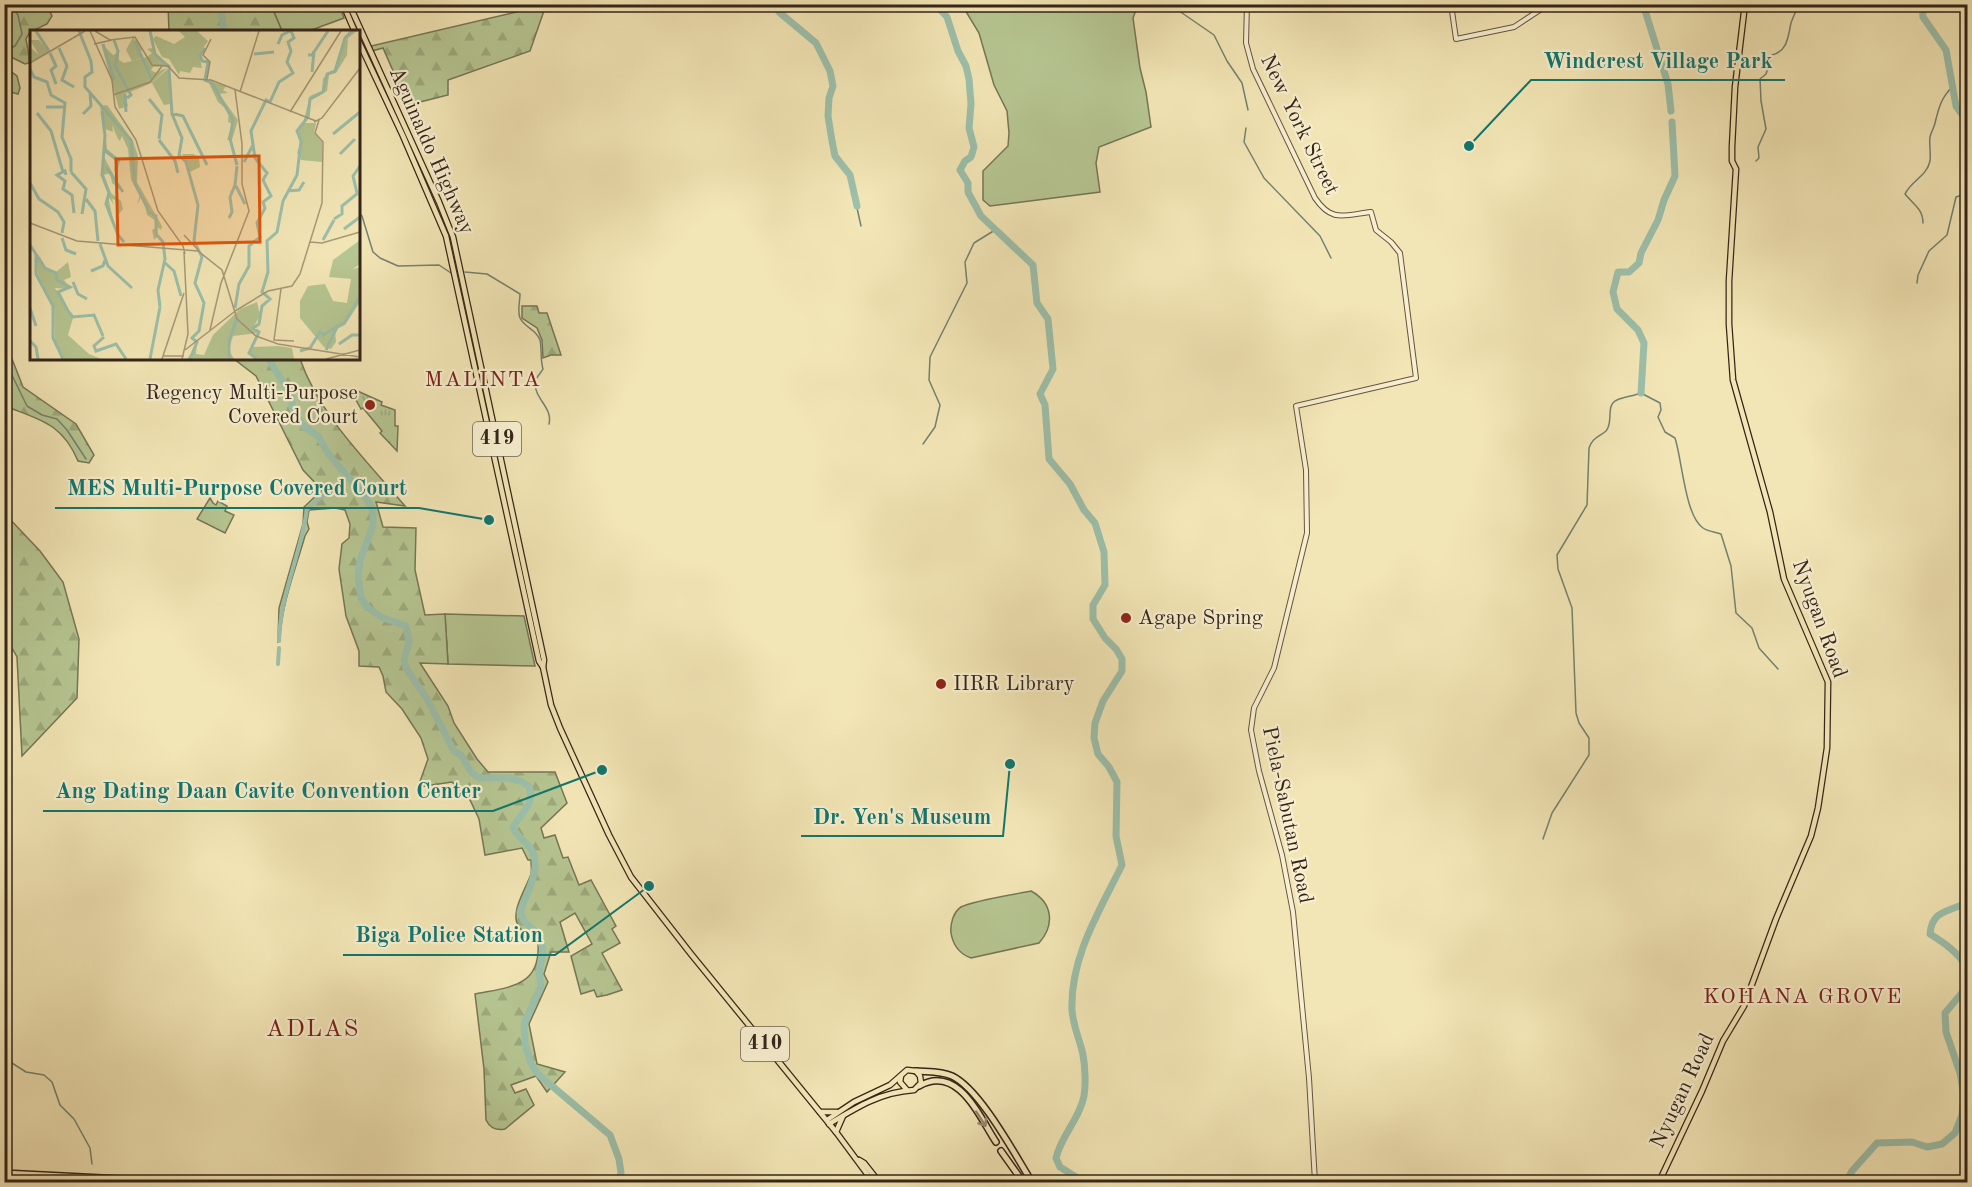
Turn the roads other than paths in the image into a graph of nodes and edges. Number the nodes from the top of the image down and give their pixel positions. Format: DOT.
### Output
graph roads {
  1 [pos="343,4"];
  2 [pos="349,4"];
  3 [pos="1247,4"];
  4 [pos="1451,4"];
  5 [pos="1549,4"];
  6 [pos="1745,4"];
  7 [pos="356,30"];
  8 [pos="360,38"];
  9 [pos="360,44"];
  10 [pos="1416,378"];
  11 [pos="543,667"];
  12 [pos="916,1071"];
  13 [pos="901,1076"];
  14 [pos="919,1086"];
  15 [pos="907,1090"];
  16 [pos="820,1112"];
  17 [pos="842,1113"];
  18 [pos="828,1122"];
  19 [pos="836,1132"];
  20 [pos="996,1142"];
  21 [pos="1001,1150"];
  22 [pos="858,1160"];
  23 [pos="4,1173"];
  24 [pos="4,1180"];
  25 [pos="51,1182"];
  26 [pos="181,1182"];
  27 [pos="873,1182"];
  28 [pos="879,1182"];
  29 [pos="1023,1182"];
  30 [pos="1032,1182"];
  31 [pos="1316,1182"];
  32 [pos="1659,1182"];
  1 -- 7 [label="main road, Aguinaldo Highway / 419"];
  2 -- 7 [label="main road, Aguinaldo Highway / 419"];
  3 -- 10 [label="street, New York Street"];
  4 -- 5 [label="street"];
  6 -- 32 [label="main road, Nyugan Road"];
  8 -- 11 [label="main road, Aguinaldo Highway / 419"];
  9 -- 11 [label="main road, Aguinaldo Highway / 419"];
  10 -- 31 [label="street, Piela-Sabutan Road"];
  11 -- 16 [label="main road, Aguinaldo Highway / 410"];
  12 -- 13 [label="main road"];
  12 -- 14 [label="main road"];
  12 -- 30 [label="highway"];
  13 -- 15 [label="main road"];
  13 -- 17 [label="main road"];
  14 -- 15 [label="main road"];
  14 -- 20 [label="highway, one-way"];
  15 -- 17 [label="main road"];
  16 -- 17 [label="main road"];
  16 -- 18 [label="main road, Aguinaldo Highway / 410"];
  17 -- 18 [label="main road"];
  17 -- 19 [label="main road"];
  18 -- 19 [label="main road, Aguinaldo Highway / 410"];
  19 -- 22 [label="main road, Aguinaldo Highway / 410"];
  21 -- 29 [label="highway"];
  22 -- 27 [label="main road, Aguinaldo Highway / 410"];
  22 -- 28 [label="main road, Aguinaldo Highway / 410"];
  23 -- 26 [label="highway"];
  24 -- 25 [label="highway"];
}
